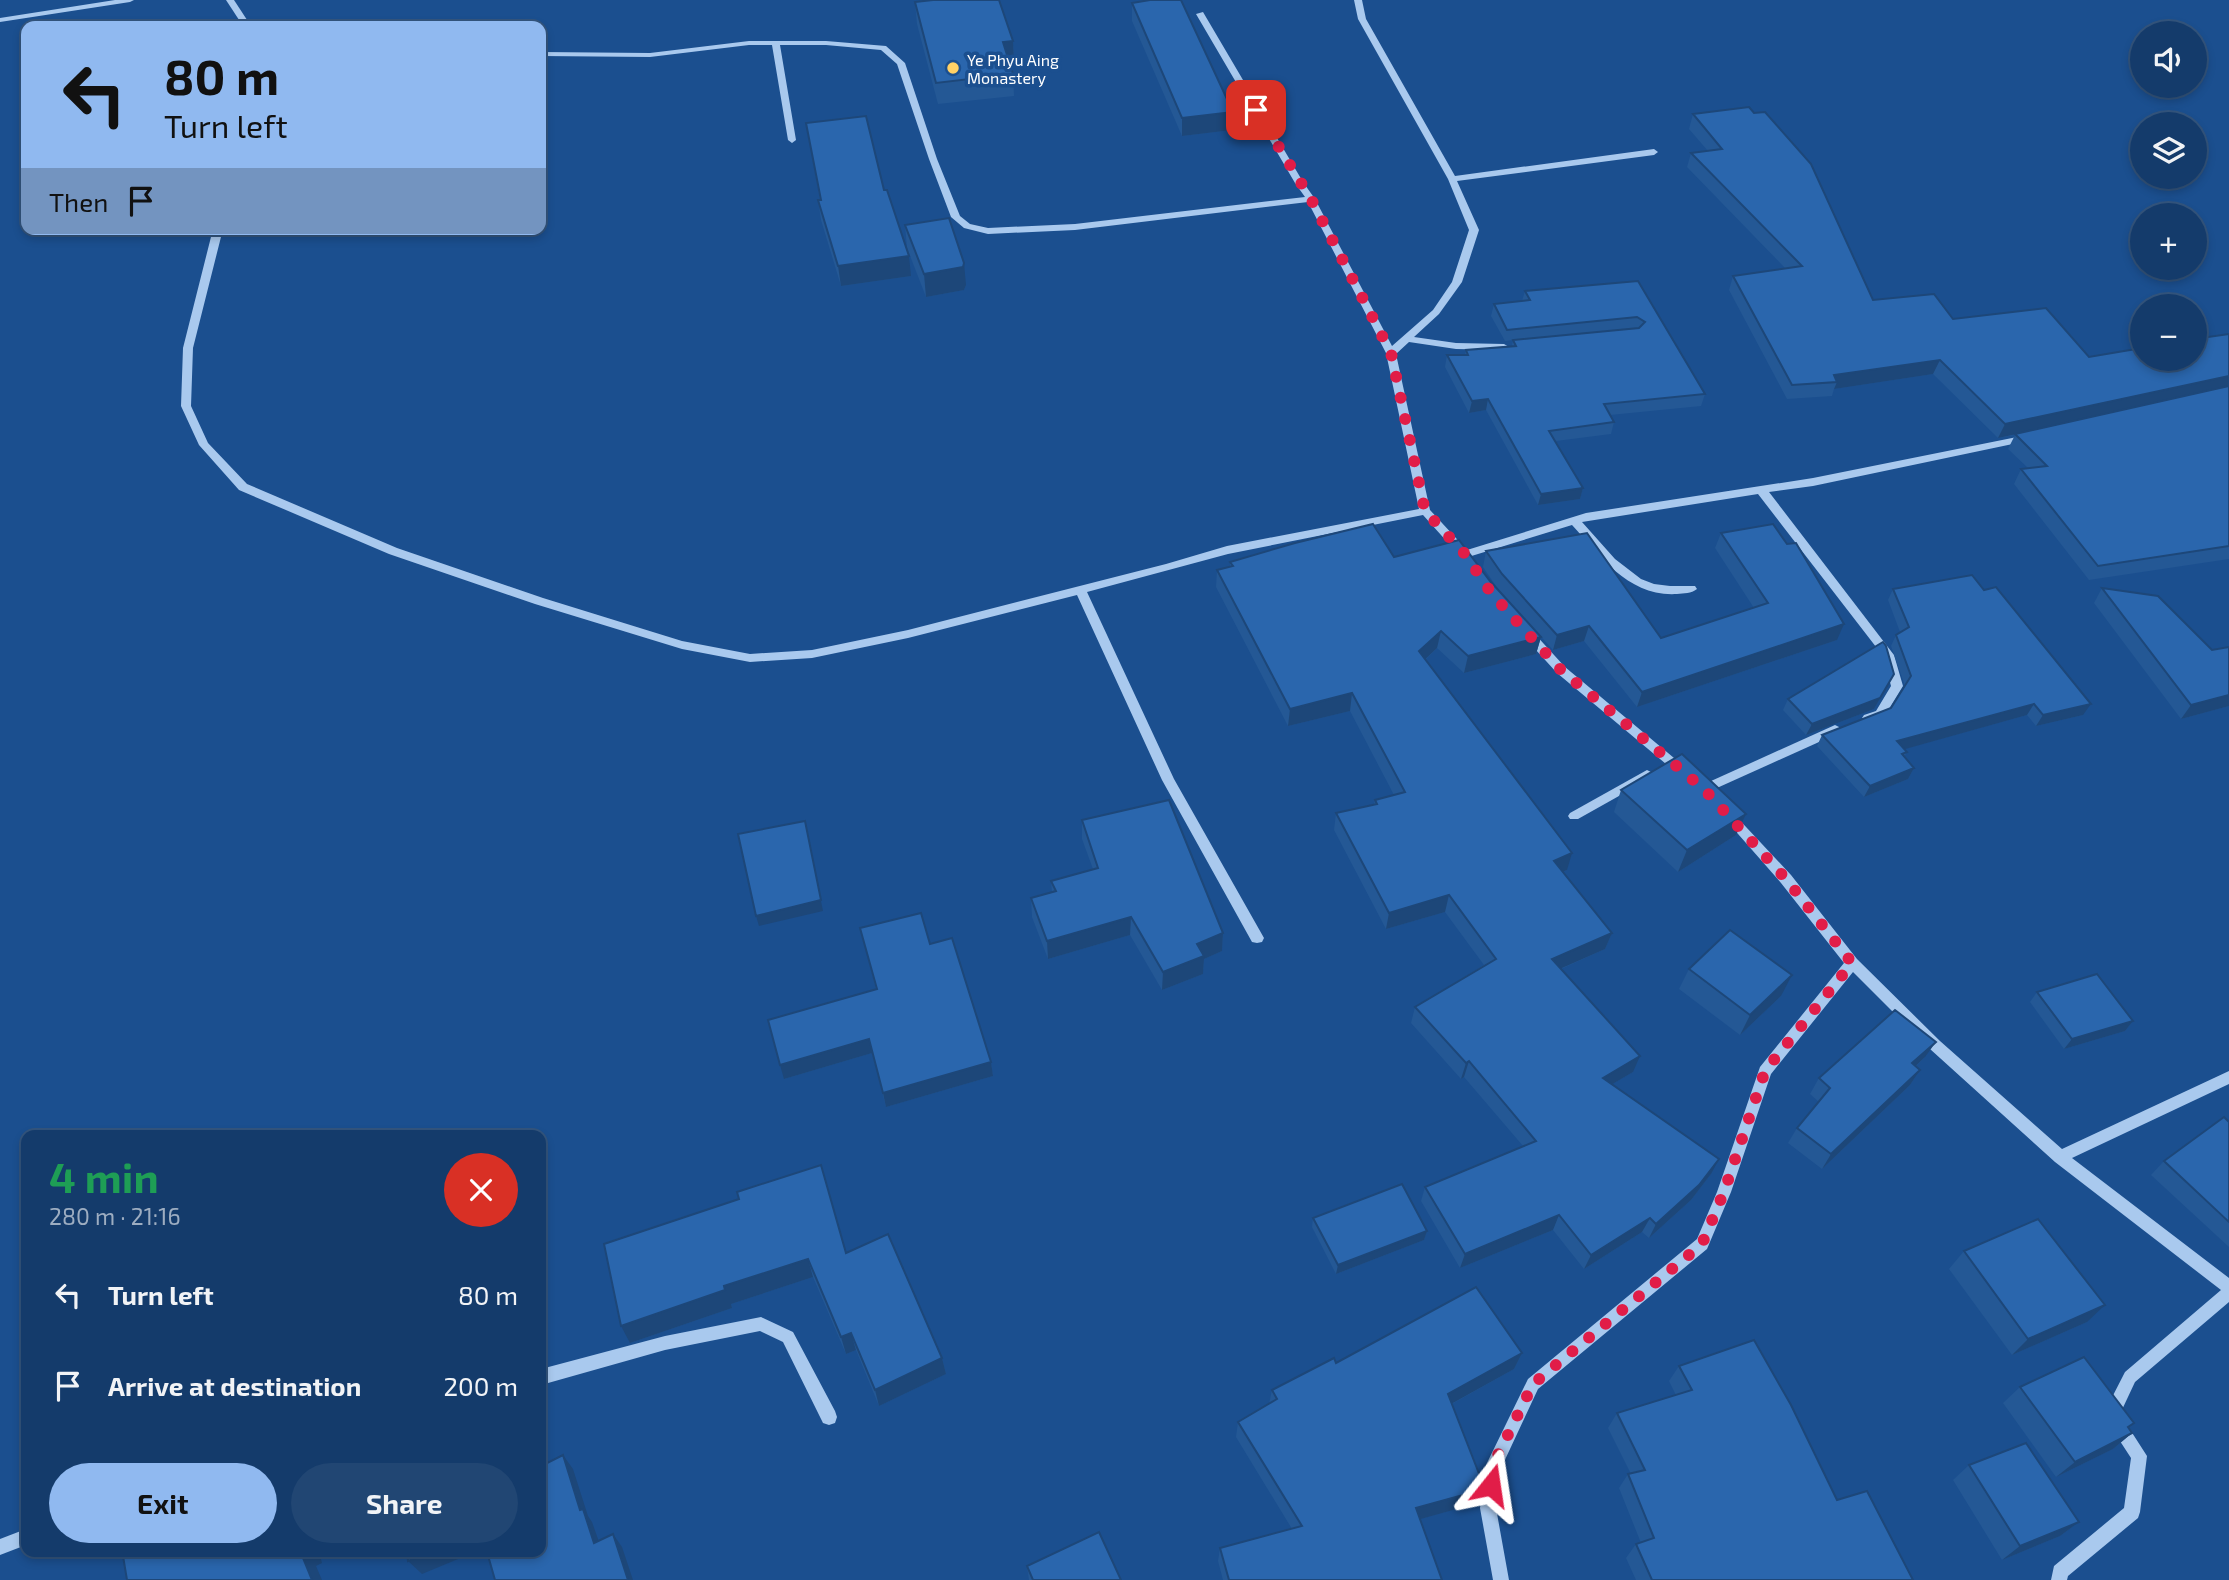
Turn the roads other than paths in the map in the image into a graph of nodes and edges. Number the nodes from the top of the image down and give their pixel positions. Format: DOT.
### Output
graph roads {
  1 [pos="130,0"];
  2 [pos="230,0"];
  3 [pos="1358,0"];
  4 [pos="1200,14"];
  5 [pos="0,20"];
  6 [pos="244,21"];
  7 [pos="776,43"];
  8 [pos="546,54"];
  9 [pos="792,140"];
  10 [pos="1654,152"];
  11 [pos="1452,179"];
  12 [pos="1311,199"];
  13 [pos="216,235"];
  14 [pos="1408,339"];
  15 [pos="1518,346"];
  16 [pos="1391,353"];
  17 [pos="2045,435"];
  18 [pos="1761,490"];
  19 [pos="1425,511"];
  20 [pos="1574,521"];
  21 [pos="1690,589"];
  22 [pos="1080,590"];
  23 [pos="1518,622"];
  24 [pos="1856,723"];
  25 [pos="1843,727"];
  26 [pos="1671,762"];
  27 [pos="1713,799"];
  28 [pos="1574,816"];
  29 [pos="1257,938"];
  30 [pos="1852,963"];
  31 [pos="2229,1077"];
  32 [pos="2060,1157"];
  33 [pos="2229,1290"];
  34 [pos="546,1376"];
  35 [pos="829,1417"];
  36 [pos="21,1540"];
  37 [pos="0,1547"];
  38 [pos="1501,1580"];
  39 [pos="2059,1580"];
  1 -- 5 [label="street"];
  2 -- 6 [label="street"];
  3 -- 11 [label="street"];
  4 -- 12 [label="street"];
  7 -- 8 [label="street"];
  7 -- 9 [label="street"];
  7 -- 12 [label="street"];
  10 -- 11 [label="street"];
  11 -- 14 [label="street"];
  12 -- 16 [label="street"];
  13 -- 22 [label="street"];
  14 -- 15 [label="street"];
  14 -- 16 [label="street"];
  16 -- 19 [label="street"];
  17 -- 18 [label="street"];
  18 -- 20 [label="street"];
  18 -- 24 [label="street"];
  19 -- 20 [label="street"];
  19 -- 22 [label="street"];
  20 -- 21 [label="street"];
  22 -- 29 [label="street"];
  23 -- 26 [label="street"];
  25 -- 27 [label="street"];
  26 -- 27 [label="street"];
  26 -- 28 [label="street"];
  27 -- 30 [label="street"];
  30 -- 32 [label="street"];
  30 -- 38 [label="street"];
  31 -- 32 [label="street"];
  32 -- 33 [label="street"];
  33 -- 39 [label="street"];
  34 -- 35 [label="street"];
  36 -- 37 [label="street"];
}
